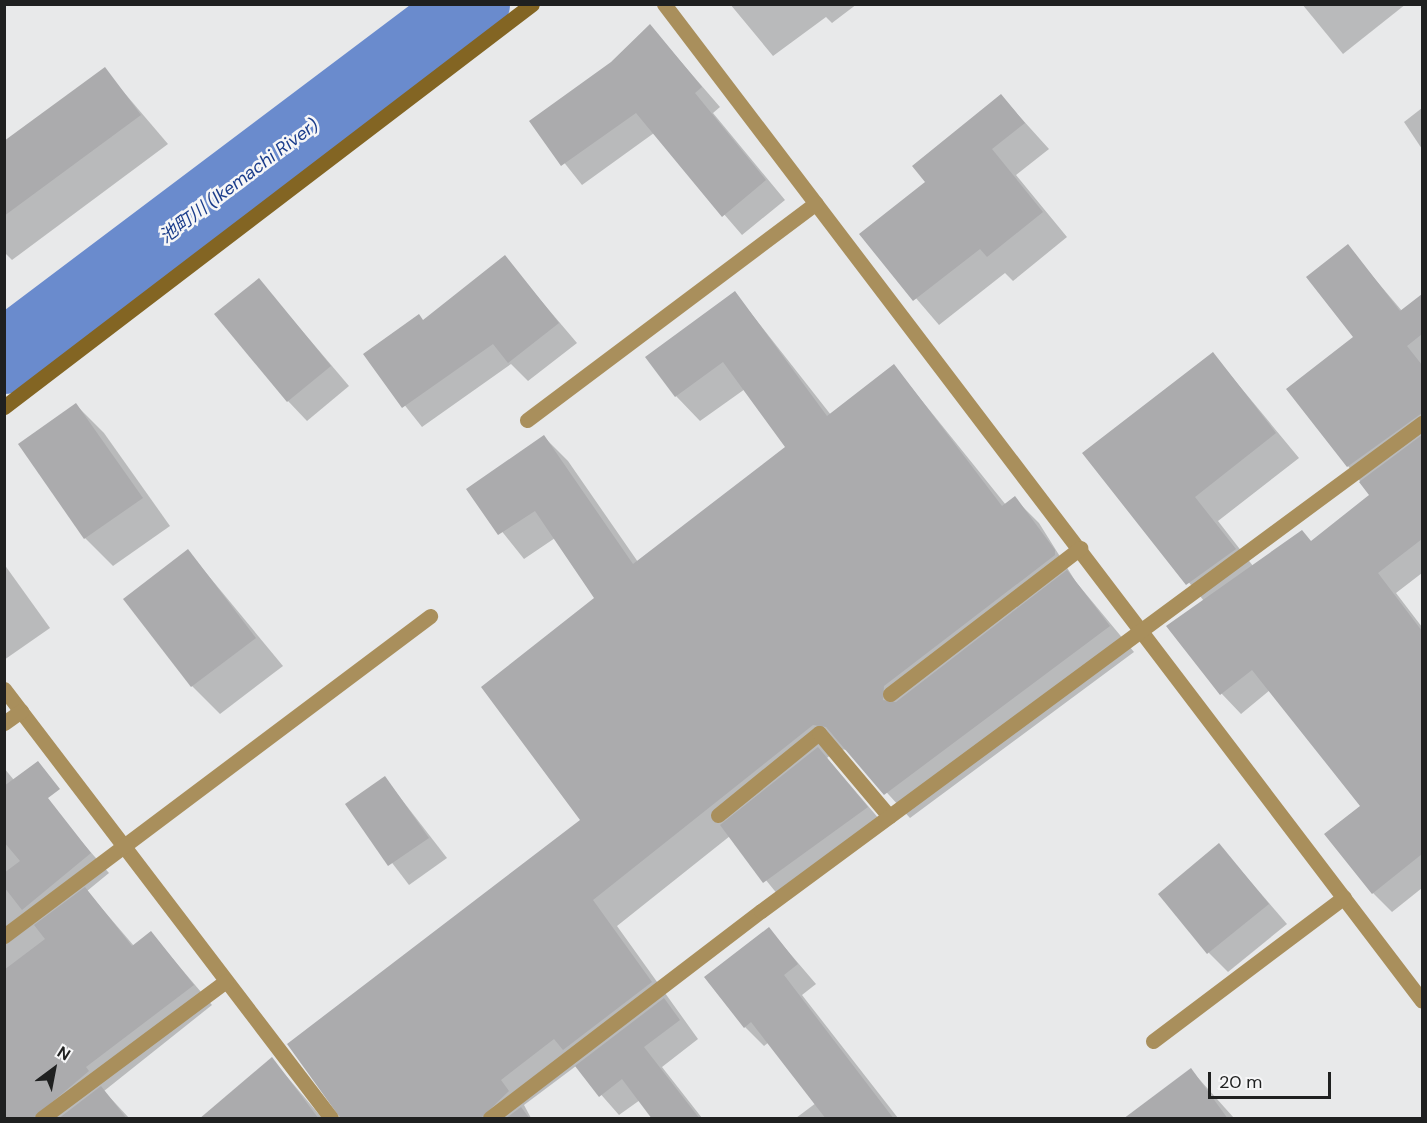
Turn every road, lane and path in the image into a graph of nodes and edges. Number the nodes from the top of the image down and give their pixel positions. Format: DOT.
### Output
graph roads {
  1 [pos="532,4"];
  2 [pos="664,4"];
  3 [pos="816,203"];
  4 [pos="4,407"];
  5 [pos="527,420"];
  6 [pos="1422,423"];
  7 [pos="1080,549"];
  8 [pos="430,616"];
  9 [pos="1141,629"];
  10 [pos="4,689"];
  11 [pos="890,694"];
  12 [pos="21,711"];
  13 [pos="4,723"];
  14 [pos="718,814"];
  15 [pos="889,816"];
  16 [pos="125,848"];
  17 [pos="1344,897"];
  18 [pos="4,936"];
  19 [pos="226,981"];
  20 [pos="1422,1001"];
  21 [pos="1153,1041"];
  22 [pos="42,1119"];
  23 [pos="331,1119"];
  24 [pos="490,1119"];
  1 -- 4 [label="street"];
  2 -- 3 [label="street"];
  3 -- 5 [label="street"];
  3 -- 7 [label="street"];
  6 -- 9 [label="street"];
  7 -- 9 [label="street"];
  7 -- 11 [label="street"];
  8 -- 16 [label="street"];
  9 -- 15 [label="street"];
  9 -- 17 [label="street"];
  10 -- 12 [label="street"];
  12 -- 13 [label="street"];
  12 -- 16 [label="street"];
  14 -- 15 [label="street"];
  15 -- 24 [label="street"];
  16 -- 18 [label="street"];
  16 -- 19 [label="street"];
  17 -- 20 [label="street"];
  17 -- 21 [label="street"];
  19 -- 22 [label="street"];
  19 -- 23 [label="street"];
}
